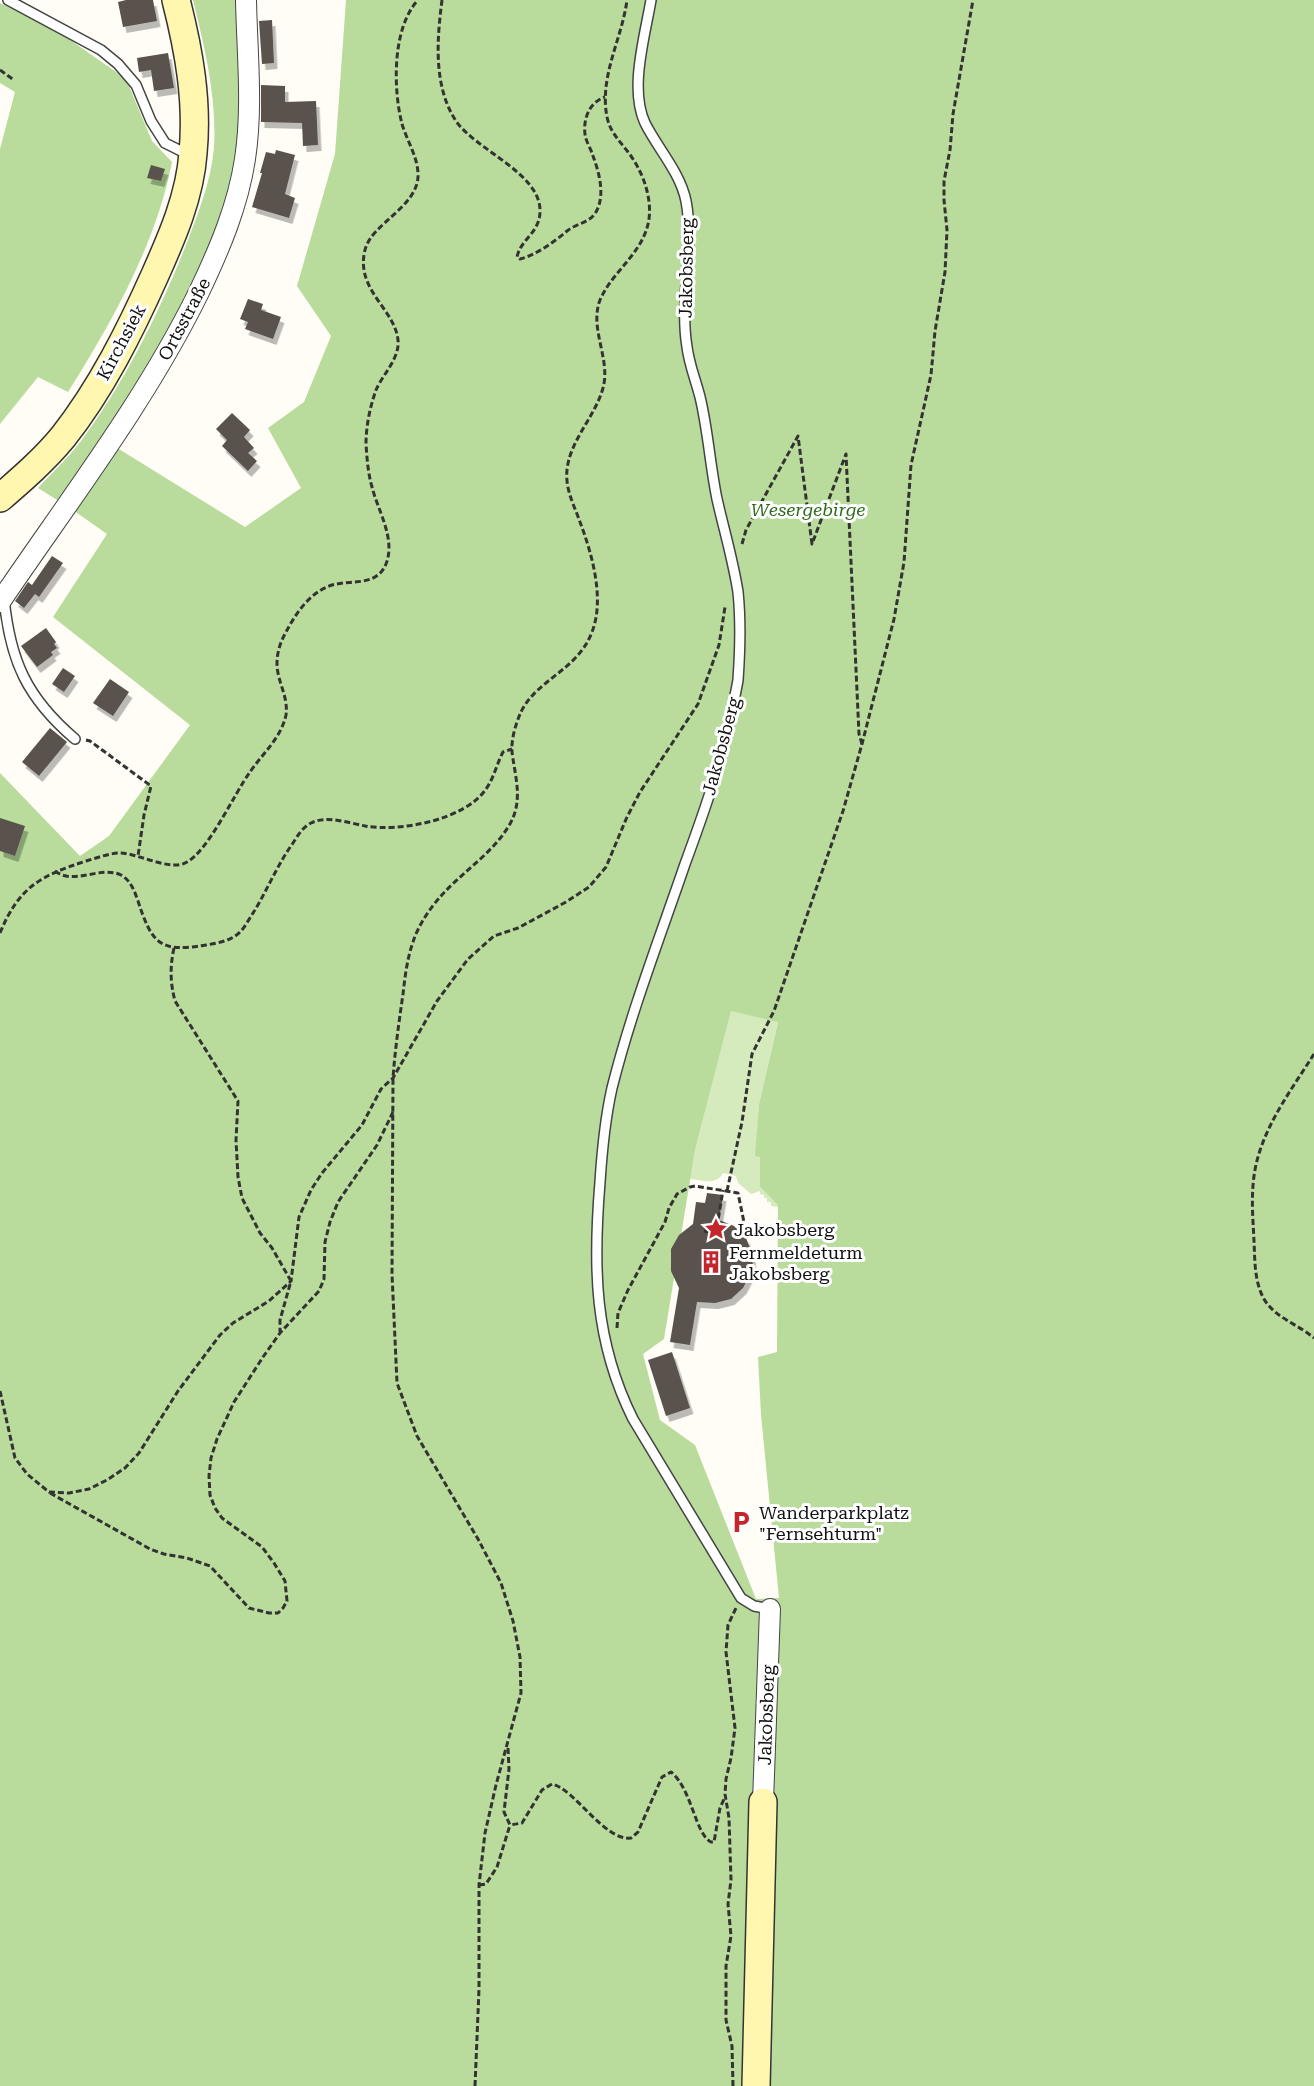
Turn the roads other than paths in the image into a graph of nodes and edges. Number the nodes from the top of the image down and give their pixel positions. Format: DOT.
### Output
graph roads {
  1 [pos="8,0"];
  2 [pos="176,0"];
  3 [pos="246,0"];
  4 [pos="651,0"];
  5 [pos="193,157"];
  6 [pos="0,498"];
  7 [pos="2,599"];
  8 [pos="75,739"];
  9 [pos="770,1609"];
  10 [pos="763,1802"];
  11 [pos="756,2086"];
  1 -- 5 [label="lane"];
  2 -- 5 [label="main road, Kirchsiek"];
  3 -- 7 [label="street, Ortsstraße"];
  4 -- 9 [label="lane, Jakobsberg"];
  5 -- 6 [label="main road, Kirchsiek"];
  7 -- 8 [label="lane, Ortsstraße"];
  9 -- 10 [label="street, Jakobsberg"];
  10 -- 11 [label="main road, Jakobsberg"];
}
